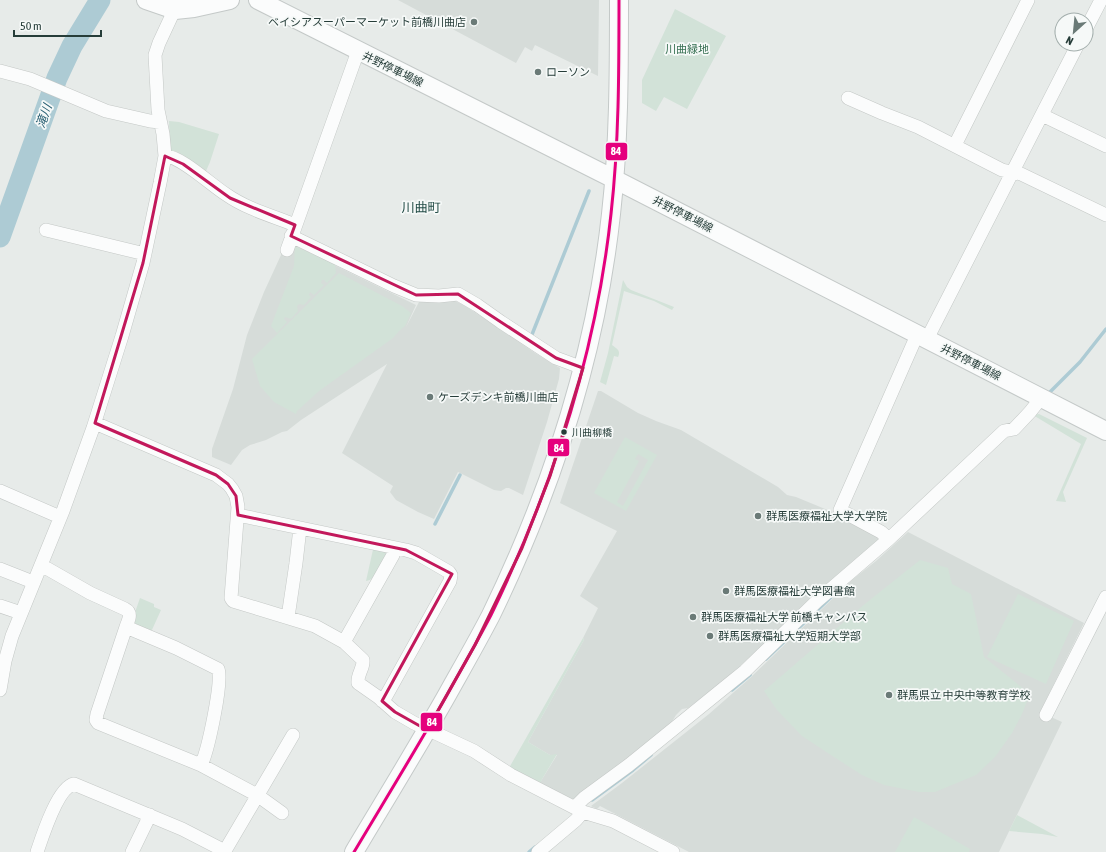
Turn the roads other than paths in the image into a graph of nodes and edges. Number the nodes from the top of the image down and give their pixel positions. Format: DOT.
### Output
graph roads {
  1 [pos="146,0"];
  2 [pos="230,0"];
  3 [pos="258,0"];
  4 [pos="619,0"];
  5 [pos="1028,0"];
  6 [pos="1095,2"];
  7 [pos="177,5"];
  8 [pos="1092,12"];
  9 [pos="358,51"];
  10 [pos="1074,52"];
  11 [pos="0,71"];
  12 [pos="848,98"];
  13 [pos="1042,115"];
  14 [pos="160,122"];
  15 [pos="955,145"];
  16 [pos="1106,146"];
  17 [pos="164,156"];
  18 [pos="1012,172"];
  19 [pos="614,179"];
  20 [pos="1106,215"];
  21 [pos="46,230"];
  22 [pos="293,231"];
  23 [pos="287,250"];
  24 [pos="145,254"];
  25 [pos="922,337"];
  26 [pos="583,368"];
  27 [pos="1040,398"];
  28 [pos="94,423"];
  29 [pos="1106,432"];
  30 [pos="0,491"];
  31 [pos="238,515"];
  32 [pos="60,517"];
  33 [pos="300,528"];
  34 [pos="889,539"];
  35 [pos="395,548"];
  36 [pos="41,565"];
  37 [pos="0,569"];
  38 [pos="33,582"];
  39 [pos="1106,597"];
  40 [pos="0,606"];
  41 [pos="21,613"];
  42 [pos="288,617"];
  43 [pos="126,627"];
  44 [pos="344,642"];
  45 [pos="0,690"];
  46 [pos="382,701"];
  47 [pos="1046,715"];
  48 [pos="427,730"];
  49 [pos="293,735"];
  50 [pos="201,765"];
  51 [pos="257,795"];
  52 [pos="579,810"];
  53 [pos="282,812"];
  54 [pos="150,815"];
  55 [pos="37,852"];
  56 [pos="132,852"];
  57 [pos="354,852"];
  58 [pos="538,852"];
  59 [pos="673,852"];
  1 -- 7 [label="main road"];
  2 -- 7 [label="main road"];
  3 -- 9 [label="main road, 井野停車場線"];
  4 -- 19 [label="main road"];
  5 -- 15 [label="street"];
  6 -- 8 [label="street"];
  7 -- 14 [label="street"];
  9 -- 19 [label="main road, 井野停車場線"];
  9 -- 22 [label="street"];
  10 -- 13 [label="street"];
  11 -- 14 [label="street"];
  12 -- 15 [label="street"];
  13 -- 16 [label="street"];
  13 -- 18 [label="street"];
  14 -- 17 [label="street"];
  15 -- 18 [label="street"];
  17 -- 22 [label="street"];
  17 -- 24 [label="street"];
  18 -- 20 [label="street"];
  18 -- 25 [label="street"];
  19 -- 25 [label="main road, 井野停車場線"];
  19 -- 26 [label="main road"];
  21 -- 24 [label="street"];
  22 -- 23 [label="street"];
  22 -- 26 [label="street"];
  24 -- 28 [label="street"];
  25 -- 27 [label="main road, 井野停車場線"];
  25 -- 34 [label="street"];
  26 -- 48 [label="main road"];
  27 -- 29 [label="main road, 井野停車場線"];
  27 -- 34 [label="street"];
  28 -- 31 [label="street"];
  28 -- 32 [label="street"];
  30 -- 32 [label="street"];
  31 -- 33 [label="street"];
  31 -- 42 [label="street"];
  32 -- 36 [label="street"];
  33 -- 35 [label="street"];
  33 -- 42 [label="street"];
  34 -- 52 [label="street"];
  35 -- 44 [label="street"];
  35 -- 46 [label="street"];
  36 -- 38 [label="street"];
  36 -- 43 [label="street"];
  37 -- 38 [label="street"];
  38 -- 41 [label="street"];
  39 -- 47 [label="street"];
  40 -- 41 [label="street"];
  41 -- 45 [label="street"];
  42 -- 44 [label="street"];
  43 -- 50 [label="street"];
  43 -- 50 [label="street"];
  44 -- 46 [label="street"];
  46 -- 48 [label="street"];
  48 -- 52 [label="street"];
  48 -- 57 [label="main road"];
  49 -- 51 [label="street"];
  50 -- 51 [label="street"];
  51 -- 53 [label="street"];
  51 -- 54 [label="street"];
  52 -- 58 [label="street"];
  52 -- 59 [label="street"];
  54 -- 55 [label="street"];
  54 -- 56 [label="street"];
}
